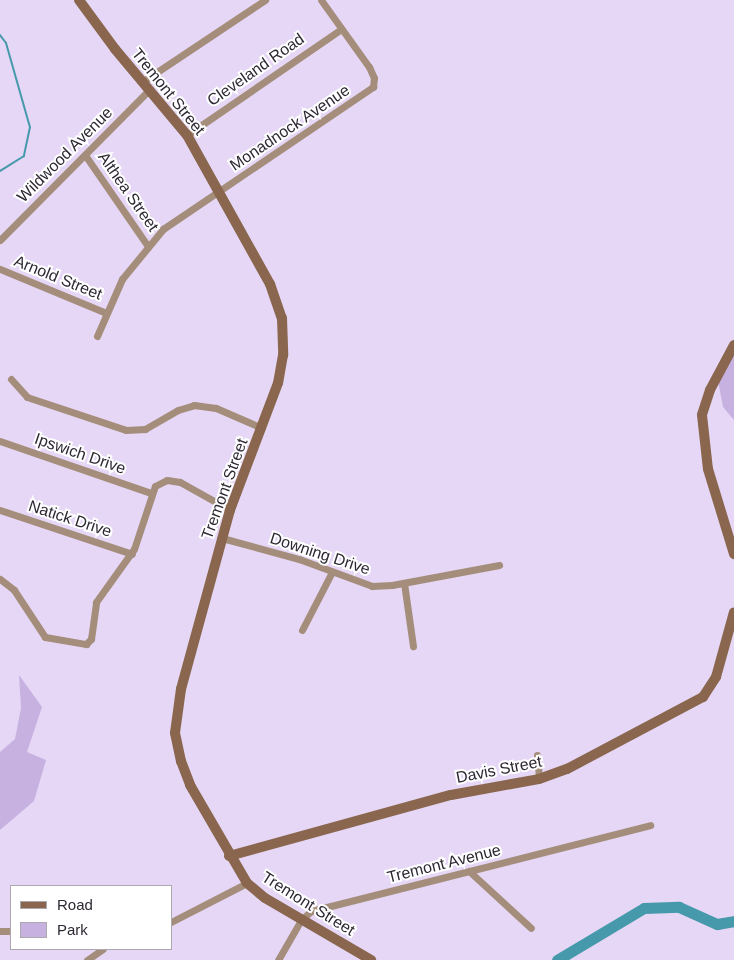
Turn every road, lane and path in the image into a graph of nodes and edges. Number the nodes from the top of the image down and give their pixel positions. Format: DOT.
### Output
graph roads {
  1 [pos="79,0"];
  2 [pos="265,0"];
  3 [pos="321,0"];
  4 [pos="341,29"];
  5 [pos="146,86"];
  6 [pos="187,135"];
  7 [pos="85,155"];
  8 [pos="219,192"];
  9 [pos="0,240"];
  10 [pos="147,245"];
  11 [pos="0,269"];
  12 [pos="106,312"];
  13 [pos="97,336"];
  14 [pos="734,345"];
  15 [pos="11,379"];
  16 [pos="262,428"];
  17 [pos="0,441"];
  18 [pos="151,493"];
  19 [pos="0,510"];
  20 [pos="230,510"];
  21 [pos="222,538"];
  22 [pos="132,554"];
  23 [pos="734,554"];
  24 [pos="499,565"];
  25 [pos="332,572"];
  26 [pos="0,579"];
  27 [pos="404,583"];
  28 [pos="734,612"];
  29 [pos="302,630"];
  30 [pos="413,646"];
  31 [pos="537,756"];
  32 [pos="539,779"];
  33 [pos="650,825"];
  34 [pos="229,856"];
  35 [pos="469,871"];
  36 [pos="246,883"];
  37 [pos="301,920"];
  38 [pos="172,921"];
  39 [pos="531,928"];
  40 [pos="100,950"];
  41 [pos="87,960"];
  42 [pos="278,960"];
  43 [pos="371,960"];
  1 -- 5 [label="main road, Tremont Street"];
  2 -- 5 [label="street, Wildwood Avenue"];
  3 -- 4 [label="street"];
  4 -- 6 [label="street, Cleveland Road"];
  4 -- 8 [label="street, Monadnock Avenue"];
  5 -- 6 [label="main road, Tremont Street"];
  5 -- 7 [label="street, Wildwood Avenue"];
  6 -- 8 [label="main road, Tremont Street"];
  7 -- 9 [label="street, Wildwood Avenue"];
  7 -- 10 [label="street, Althea Street"];
  8 -- 10 [label="street, Monadnock Avenue"];
  8 -- 16 [label="main road, Tremont Street"];
  10 -- 12 [label="street, Monadnock Avenue"];
  11 -- 12 [label="street, Arnold Street"];
  12 -- 13 [label="street, Monadnock Avenue"];
  14 -- 23 [label="main road"];
  15 -- 16 [label="street"];
  16 -- 20 [label="main road, Tremont Street"];
  17 -- 18 [label="street, Ipswich Drive"];
  18 -- 20 [label="street"];
  18 -- 22 [label="street"];
  19 -- 22 [label="street, Natick Drive"];
  20 -- 21 [label="main road, Tremont Street"];
  21 -- 25 [label="street, Downing Drive"];
  21 -- 34 [label="main road, Tremont Street"];
  22 -- 26 [label="street"];
  24 -- 27 [label="street, Downing Drive"];
  25 -- 27 [label="street, Downing Drive"];
  25 -- 29 [label="street"];
  27 -- 30 [label="street"];
  28 -- 32 [label="main road, Davis Street"];
  31 -- 32 [label="street"];
  32 -- 34 [label="main road, Davis Street"];
  33 -- 35 [label="street, Tremont Avenue"];
  34 -- 36 [label="main road, Tremont Street"];
  35 -- 37 [label="street, Tremont Avenue"];
  35 -- 39 [label="street"];
  36 -- 37 [label="main road, Tremont Street"];
  36 -- 38 [label="street"];
  37 -- 42 [label="street"];
  37 -- 43 [label="main road, Tremont Street"];
  40 -- 41 [label="street"];
}
